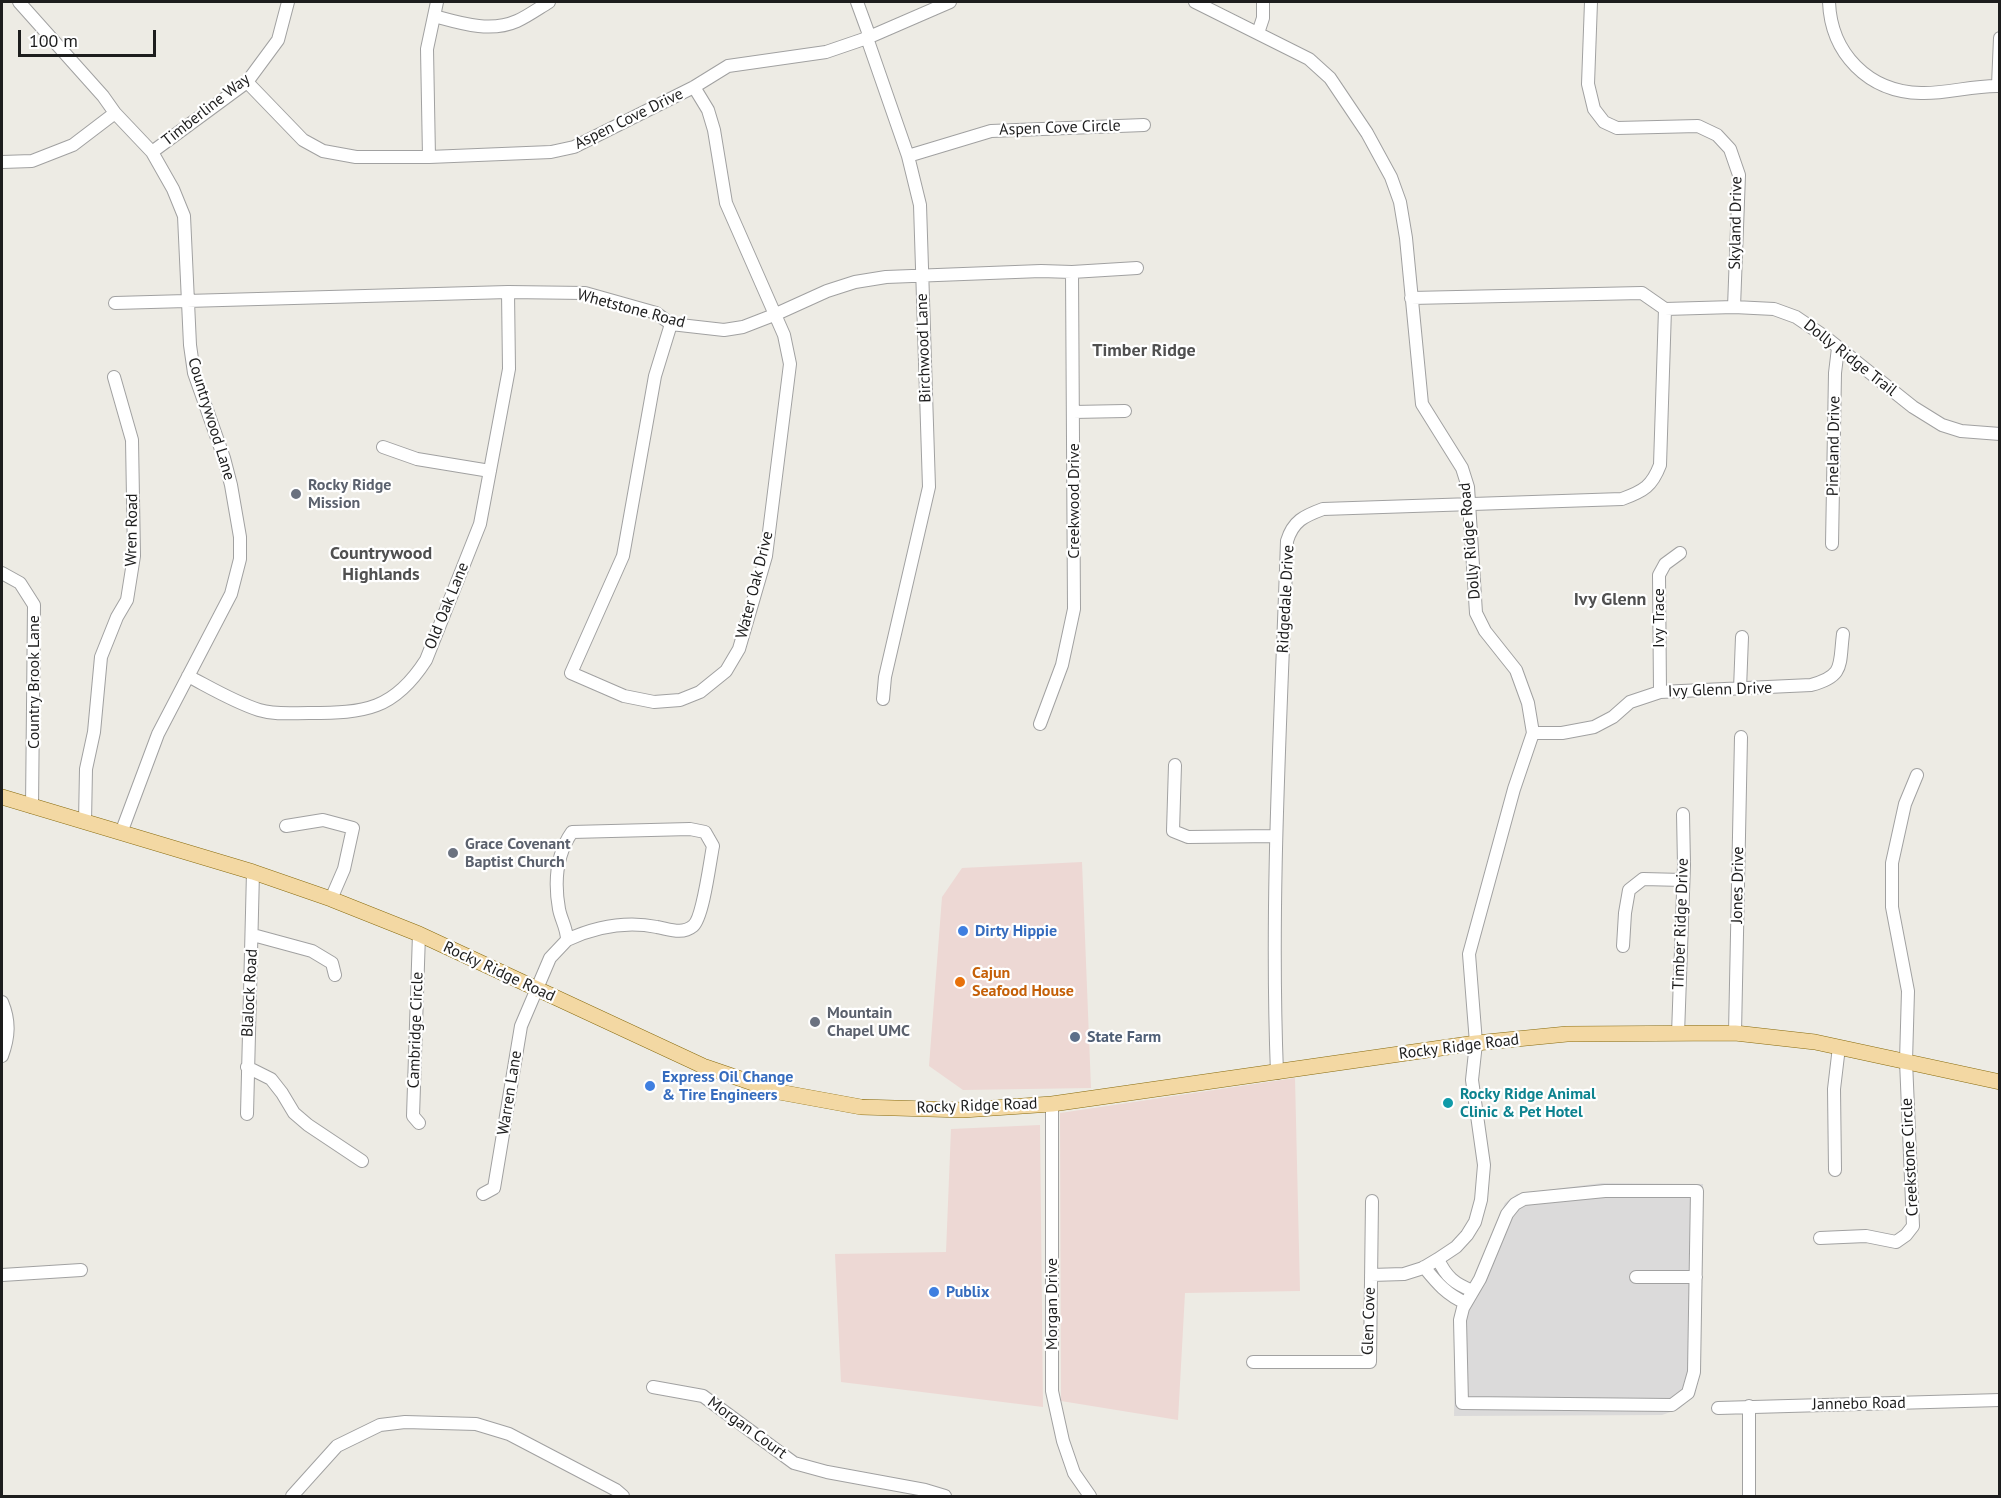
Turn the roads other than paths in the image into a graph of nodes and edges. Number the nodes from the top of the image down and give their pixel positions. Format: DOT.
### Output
graph roads {
  1 [pos="19,2"];
  2 [pos="288,2"];
  3 [pos="438,2"];
  4 [pos="549,2"];
  5 [pos="857,2"];
  6 [pos="950,2"];
  7 [pos="1195,2"];
  8 [pos="1263,2"];
  9 [pos="1590,2"];
  10 [pos="1828,2"];
  11 [pos="434,16"];
  12 [pos="1258,33"];
  13 [pos="867,38"];
  14 [pos="2000,38"];
  15 [pos="247,82"];
  16 [pos="1999,86"];
  17 [pos="694,87"];
  18 [pos="115,113"];
  19 [pos="1144,125"];
  20 [pos="152,152"];
  21 [pos="908,156"];
  22 [pos="429,157"];
  23 [pos="2,162"];
  24 [pos="1137,268"];
  25 [pos="1072,272"];
  26 [pos="921,275"];
  27 [pos="508,292"];
  28 [pos="1411,298"];
  29 [pos="187,302"];
  30 [pos="115,303"];
  31 [pos="1734,307"];
  32 [pos="1665,309"];
  33 [pos="774,315"];
  34 [pos="671,324"];
  35 [pos="1838,348"];
  36 [pos="114,377"];
  37 [pos="1125,411"];
  38 [pos="1073,412"];
  39 [pos="2000,434"];
  40 [pos="383,447"];
  41 [pos="490,471"];
  42 [pos="1469,504"];
  43 [pos="1832,544"];
  44 [pos="1680,553"];
  45 [pos="2,573"];
  46 [pos="1843,633"];
  47 [pos="1742,637"];
  48 [pos="188,676"];
  49 [pos="1740,689"];
  50 [pos="1660,692"];
  51 [pos="883,699"];
  52 [pos="1040,724"];
  53 [pos="1533,733"];
  54 [pos="1741,738"];
  55 [pos="1175,765"];
  56 [pos="1917,775"];
  57 [pos="2,797"];
  58 [pos="32,807"];
  59 [pos="1683,814"];
  60 [pos="86,822"];
  61 [pos="286,826"];
  62 [pos="122,833"];
  63 [pos="1276,836"];
  64 [pos="253,872"];
  65 [pos="1683,880"];
  66 [pos="331,899"];
  67 [pos="419,934"];
  68 [pos="252,935"];
  69 [pos="567,940"];
  70 [pos="1623,946"];
  71 [pos="335,975"];
  72 [pos="538,990"];
  73 [pos="2,1002"];
  74 [pos="1735,1033"];
  75 [pos="1678,1034"];
  76 [pos="1476,1043"];
  77 [pos="1839,1047"];
  78 [pos="2,1056"];
  79 [pos="1906,1060"];
  80 [pos="247,1067"];
  81 [pos="1277,1073"];
  82 [pos="2000,1082"];
  83 [pos="1052,1104"];
  84 [pos="247,1114"];
  85 [pos="419,1123"];
  86 [pos="362,1161"];
  87 [pos="1835,1170"];
  88 [pos="483,1194"];
  89 [pos="1372,1201"];
  90 [pos="1820,1239"];
  91 [pos="1438,1259"];
  92 [pos="1424,1267"];
  93 [pos="81,1270"];
  94 [pos="2,1275"];
  95 [pos="1371,1275"];
  96 [pos="1636,1277"];
  97 [pos="1696,1277"];
  98 [pos="1473,1291"];
  99 [pos="1466,1303"];
  100 [pos="1253,1362"];
  101 [pos="653,1387"];
  102 [pos="2000,1400"];
  103 [pos="1749,1406"];
  104 [pos="1718,1408"];
  105 [pos="1089,1496"];
  106 [pos="292,1497"];
  107 [pos="623,1497"];
  108 [pos="945,1497"];
  109 [pos="1749,1497"];
  1 -- 18 [label="street, Countrywood Lane"];
  2 -- 15 [label="street, Timberline Way"];
  3 -- 11 [label="street"];
  4 -- 11 [label="street"];
  5 -- 13 [label="street, Birchwood Lane"];
  6 -- 13 [label="street, Aspen Cove Drive"];
  7 -- 12 [label="street, Dolly Ridge Road"];
  8 -- 12 [label="street"];
  9 -- 31 [label="street, Skyland Drive"];
  10 -- 16 [label="street"];
  11 -- 22 [label="street"];
  12 -- 28 [label="street, Dolly Ridge Road"];
  13 -- 17 [label="street, Aspen Cove Drive"];
  13 -- 21 [label="street, Birchwood Lane"];
  14 -- 16 [label="street"];
  15 -- 20 [label="street, Timberline Way"];
  15 -- 22 [label="street, Aspen Cove Drive"];
  17 -- 22 [label="street, Aspen Cove Drive"];
  17 -- 33 [label="street, Water Oak Drive"];
  18 -- 20 [label="street, Countrywood Lane"];
  18 -- 23 [label="street"];
  19 -- 21 [label="street, Aspen Cove Circle"];
  20 -- 29 [label="street, Countrywood Lane"];
  21 -- 26 [label="street, Birchwood Lane"];
  24 -- 25 [label="street, Whetstone Road"];
  25 -- 26 [label="street, Whetstone Road"];
  25 -- 38 [label="street, Creekwood Drive"];
  26 -- 33 [label="street, Whetstone Road"];
  26 -- 51 [label="street, Birchwood Lane"];
  27 -- 29 [label="street, Whetstone Road"];
  27 -- 34 [label="street, Whetstone Road"];
  27 -- 41 [label="street, Old Oak Lane"];
  28 -- 32 [label="street"];
  28 -- 42 [label="street, Dolly Ridge Road"];
  29 -- 30 [label="street, Whetstone Road"];
  29 -- 48 [label="street, Countrywood Lane"];
  31 -- 32 [label="street, Dolly Ridge Trail"];
  31 -- 35 [label="street, Dolly Ridge Trail"];
  32 -- 42 [label="street, Ridgedale Drive"];
  33 -- 34 [label="street, Whetstone Road"];
  33 -- 34 [label="street, Water Oak Drive"];
  35 -- 39 [label="street, Dolly Ridge Trail"];
  35 -- 43 [label="street, Pineland Drive"];
  36 -- 60 [label="street, Wren Road"];
  37 -- 38 [label="street"];
  38 -- 52 [label="street, Creekwood Drive"];
  40 -- 41 [label="street"];
  41 -- 48 [label="street, Old Oak Lane"];
  42 -- 53 [label="street, Dolly Ridge Road"];
  42 -- 63 [label="street, Ridgedale Drive"];
  44 -- 50 [label="street, Ivy Trace"];
  45 -- 58 [label="street, Country Brook Lane"];
  46 -- 49 [label="street, Ivy Glenn Drive"];
  47 -- 49 [label="street"];
  48 -- 62 [label="street, Countrywood Lane"];
  49 -- 50 [label="street, Ivy Glenn Drive"];
  50 -- 53 [label="street, Ivy Glenn Drive"];
  53 -- 76 [label="street, Dolly Ridge Road"];
  54 -- 74 [label="street, Jones Drive"];
  55 -- 63 [label="street"];
  56 -- 79 [label="street"];
  57 -- 58 [label="main road, Rocky Ridge Road"];
  58 -- 60 [label="main road, Rocky Ridge Road"];
  59 -- 65 [label="street, Timber Ridge Drive"];
  60 -- 62 [label="main road, Rocky Ridge Road"];
  61 -- 66 [label="street"];
  62 -- 64 [label="main road, Rocky Ridge Road"];
  63 -- 81 [label="street, Ridgedale Drive"];
  64 -- 66 [label="main road, Rocky Ridge Road"];
  64 -- 68 [label="street, Blalock Road"];
  65 -- 70 [label="street"];
  65 -- 75 [label="street, Timber Ridge Drive"];
  66 -- 67 [label="main road, Rocky Ridge Road"];
  67 -- 72 [label="main road, Rocky Ridge Road"];
  67 -- 85 [label="street, Cambridge Circle"];
  68 -- 71 [label="street"];
  68 -- 80 [label="street, Blalock Road"];
  69 -- 69 [label="street"];
  69 -- 72 [label="street"];
  72 -- 83 [label="main road, Rocky Ridge Road"];
  72 -- 88 [label="street, Warren Lane"];
  73 -- 78 [label="street"];
  74 -- 75 [label="main road, Rocky Ridge Road"];
  74 -- 77 [label="main road, Rocky Ridge Road"];
  75 -- 76 [label="main road, Rocky Ridge Road"];
  76 -- 81 [label="main road, Rocky Ridge Road"];
  76 -- 91 [label="street, Dolly Ridge Road"];
  77 -- 79 [label="main road, Rocky Ridge Road"];
  77 -- 87 [label="street"];
  79 -- 82 [label="main road, Rocky Ridge Road"];
  79 -- 90 [label="street, Creekstone Circle"];
  80 -- 84 [label="street, Blalock Road"];
  80 -- 86 [label="street"];
  81 -- 83 [label="main road, Rocky Ridge Road"];
  83 -- 105 [label="street, Morgan Drive"];
  89 -- 95 [label="street, Glen Cove"];
  91 -- 92 [label="street, Dolly Ridge Road"];
  91 -- 98 [label="street"];
  92 -- 95 [label="street, Dolly Ridge Road"];
  92 -- 99 [label="street"];
  93 -- 94 [label="street"];
  95 -- 100 [label="street, Glen Cove"];
  96 -- 97 [label="street"];
  97 -- 98 [label="street"];
  97 -- 99 [label="street"];
  98 -- 99 [label="street"];
  101 -- 108 [label="street, Morgan Court"];
  102 -- 103 [label="street, Jannebo Road"];
  103 -- 104 [label="street, Jannebo Road"];
  103 -- 109 [label="street"];
  106 -- 107 [label="street"];
}
